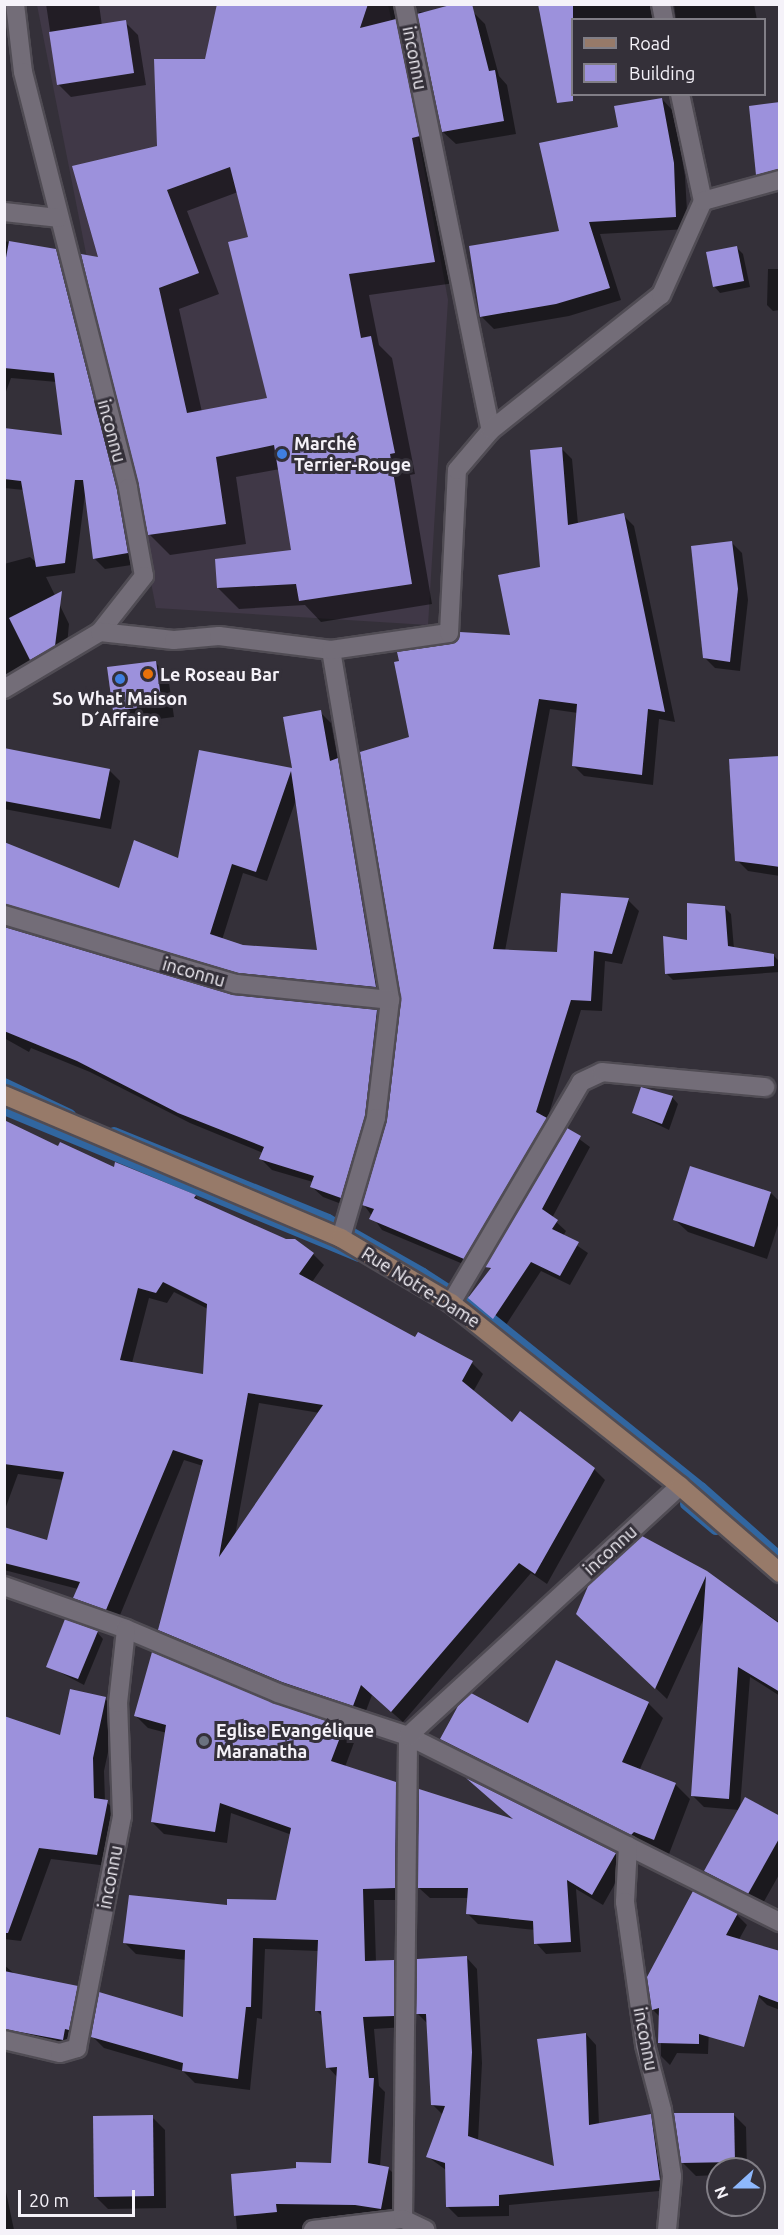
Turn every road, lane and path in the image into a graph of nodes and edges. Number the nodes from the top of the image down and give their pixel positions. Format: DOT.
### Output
graph roads {
  1 [pos="15,4"];
  2 [pos="404,4"];
  3 [pos="680,96"];
  4 [pos="780,180"];
  5 [pos="703,201"];
  6 [pos="4,212"];
  7 [pos="58,218"];
  8 [pos="491,430"];
  9 [pos="100,632"];
  10 [pos="331,650"];
  11 [pos="4,689"];
  12 [pos="4,915"];
  13 [pos="390,1000"];
  14 [pos="765,1087"];
  15 [pos="4,1095"];
  16 [pos="341,1238"];
  17 [pos="451,1303"];
  18 [pos="680,1486"];
  19 [pos="780,1573"];
  20 [pos="4,1587"];
  21 [pos="126,1629"];
  22 [pos="408,1736"];
  23 [pos="628,1846"];
  24 [pos="780,1922"];
  25 [pos="4,2040"];
  26 [pos="403,2219"];
  27 [pos="313,2230"];
  28 [pos="426,2230"];
  29 [pos="667,2230"];
  1 -- 7 [label="street, inconnu"];
  2 -- 8 [label="street, inconnu"];
  3 -- 5 [label="street"];
  4 -- 5 [label="street"];
  5 -- 8 [label="street"];
  6 -- 7 [label="street"];
  7 -- 9 [label="street, inconnu"];
  8 -- 10 [label="street"];
  9 -- 10 [label="street"];
  9 -- 11 [label="street, inconnu"];
  10 -- 13 [label="street"];
  12 -- 13 [label="street, inconnu"];
  13 -- 16 [label="street"];
  14 -- 17 [label="street"];
  15 -- 16 [label="street, Rue Notre-Dame"];
  16 -- 17 [label="street, Rue Notre-Dame"];
  17 -- 18 [label="street, Rue Notre-Dame"];
  18 -- 19 [label="street, Rue Notre-Dame"];
  18 -- 22 [label="street, inconnu"];
  20 -- 21 [label="street"];
  21 -- 22 [label="street"];
  21 -- 25 [label="street, inconnu"];
  22 -- 23 [label="street"];
  22 -- 26 [label="street"];
  23 -- 24 [label="street"];
  23 -- 29 [label="street, inconnu"];
  26 -- 27 [label="street"];
  26 -- 28 [label="street"];
}
